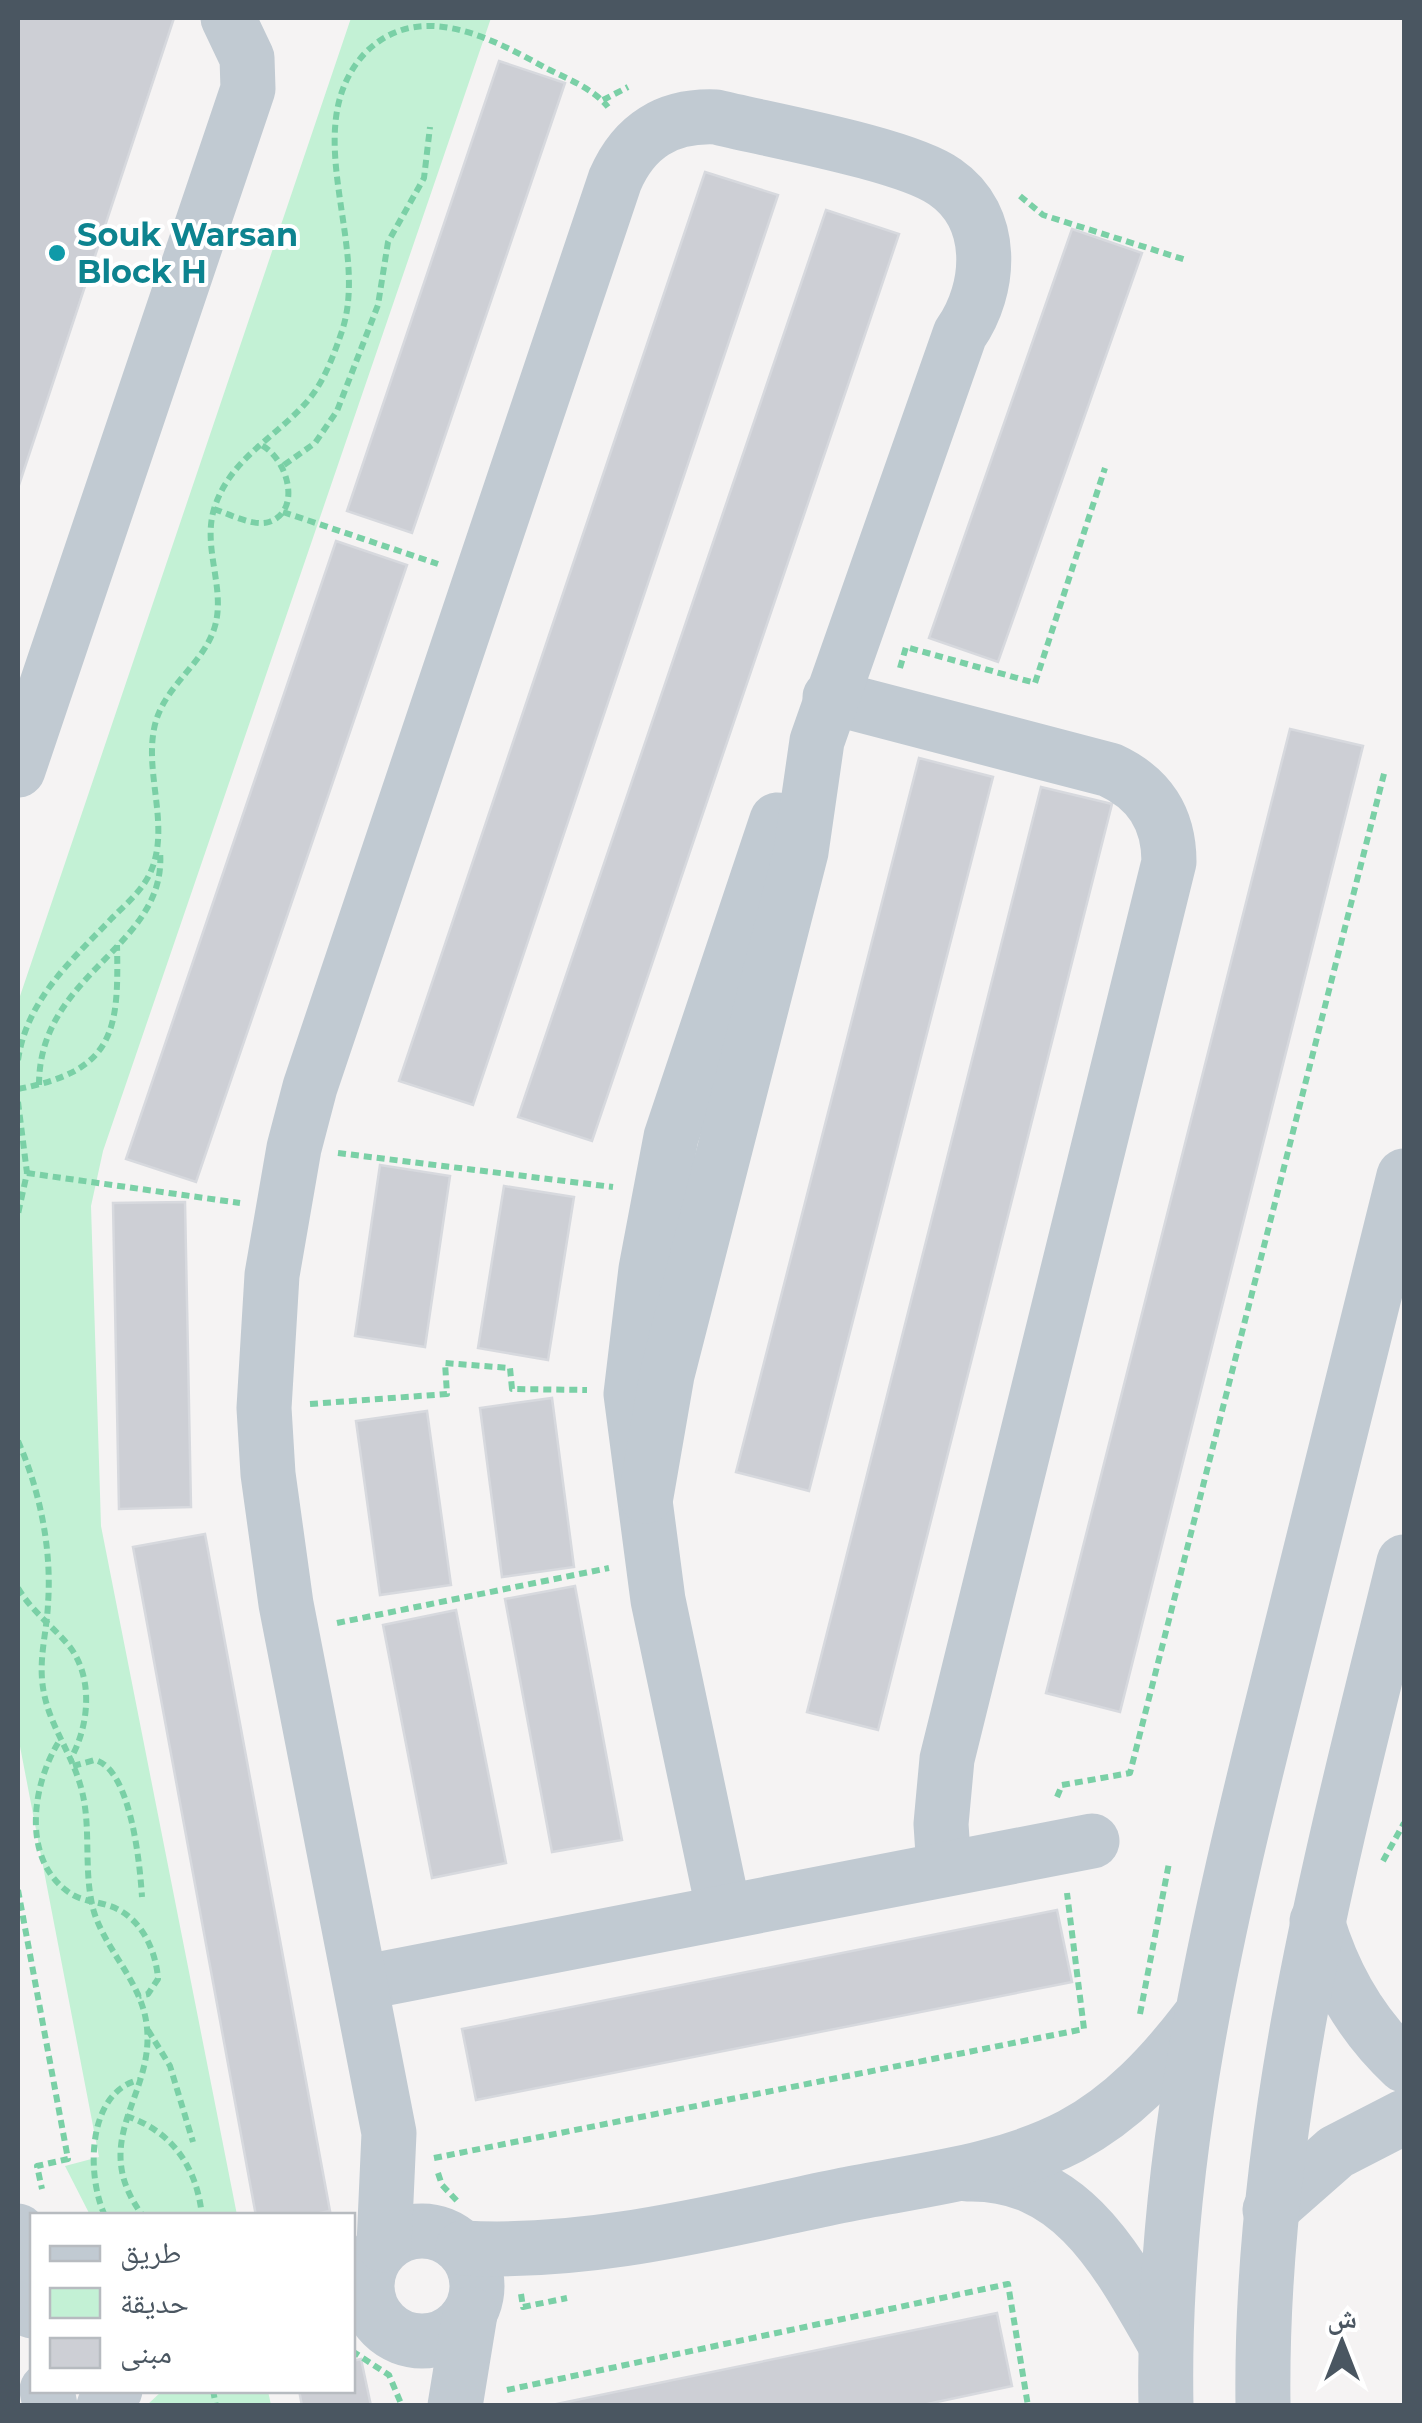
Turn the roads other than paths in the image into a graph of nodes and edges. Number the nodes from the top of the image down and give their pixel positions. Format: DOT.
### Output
graph roads {
  1 [pos="228,18"];
  2 [pos="818,154"];
  3 [pos="610,202"];
  4 [pos="824,719"];
  5 [pos="18,770"];
  6 [pos="1404,1176"];
  7 [pos="1404,1562"];
  8 [pos="1060,1830"];
  9 [pos="944,1870"];
  10 [pos="724,1912"];
  11 [pos="1317,1921"];
  12 [pos="361,1983"];
  13 [pos="1199,2016"];
  14 [pos="1404,2065"];
  15 [pos="1404,2117"];
  16 [pos="949,2174"];
  17 [pos="1270,2210"];
  18 [pos="28,2230"];
  19 [pos="422,2267"];
  20 [pos="30,2270"];
  21 [pos="370,2332"];
  22 [pos="1164,2342"];
  23 [pos="478,2398"];
  24 [pos="432,2406"];
  25 [pos="1166,2406"];
  26 [pos="1262,2406"];
  1 -- 5 [label="street"];
  2 -- 3 [label="street"];
  2 -- 3 [label="street"];
  2 -- 4 [label="street"];
  3 -- 12 [label="street"];
  4 -- 9 [label="street"];
  4 -- 10 [label="street"];
  6 -- 13 [label="street"];
  7 -- 11 [label="street"];
  8 -- 9 [label="street"];
  9 -- 10 [label="street"];
  10 -- 12 [label="street"];
  11 -- 14 [label="street"];
  11 -- 17 [label="street"];
  12 -- 19 [label="street"];
  13 -- 16 [label="street"];
  13 -- 22 [label="street"];
  15 -- 17 [label="street"];
  16 -- 19 [label="street"];
  16 -- 22 [label="street"];
  17 -- 26 [label="street"];
  18 -- 20 [label="street"];
  19 -- 21 [label="street"];
  19 -- 21 [label="street"];
  19 -- 23 [label="street"];
  21 -- 24 [label="street"];
  22 -- 25 [label="street"];
}
